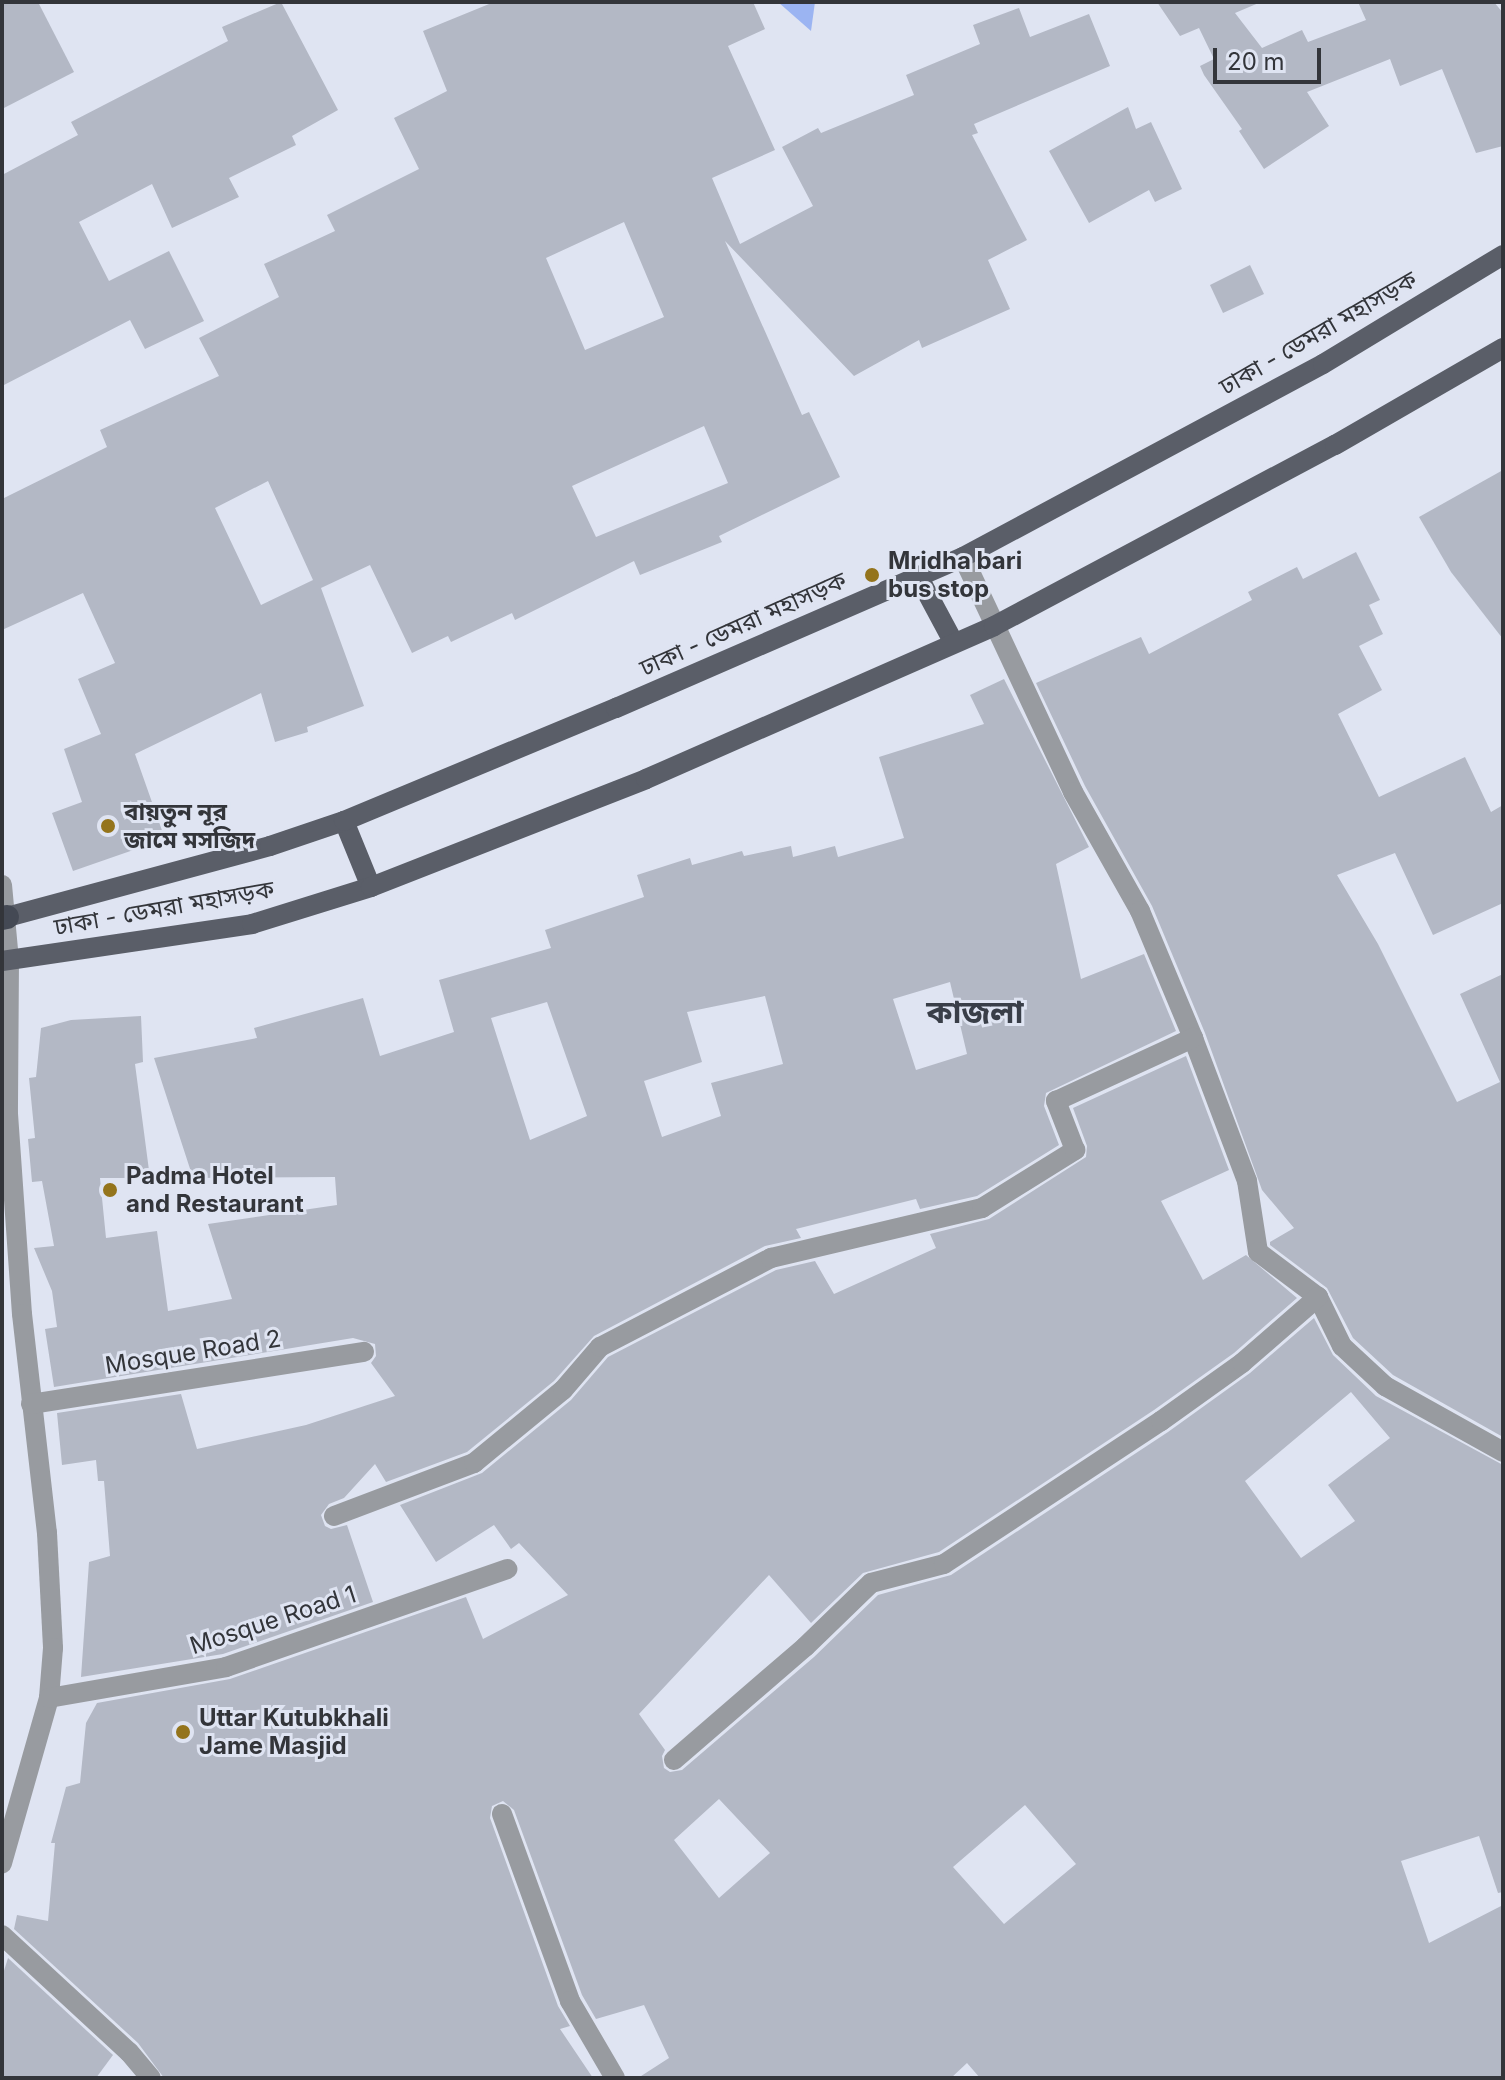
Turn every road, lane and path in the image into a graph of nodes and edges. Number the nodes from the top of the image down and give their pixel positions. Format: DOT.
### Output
graph roads {
  1 [pos="1503,255"];
  2 [pos="1503,348"];
  3 [pos="963,557"];
  4 [pos="918,576"];
  5 [pos="994,626"];
  6 [pos="954,643"];
  7 [pos="344,821"];
  8 [pos="2,885"];
  9 [pos="371,887"];
  10 [pos="4,917"];
  11 [pos="5,961"];
  12 [pos="1193,1038"];
  13 [pos="1318,1297"];
  14 [pos="364,1352"];
  15 [pos="31,1404"];
  16 [pos="1503,1452"];
  17 [pos="334,1516"];
  18 [pos="507,1569"];
  19 [pos="49,1698"];
  20 [pos="674,1760"];
  21 [pos="502,1814"];
  22 [pos="2,1863"];
  23 [pos="2,1935"];
  24 [pos="151,2078"];
  25 [pos="615,2078"];
  1 -- 3 [label="main road, ঢাকা - ডেমরা মহাসড়ক"];
  2 -- 5 [label="main road, ঢাকা - ডেমরা মহাসড়ক"];
  3 -- 4 [label="main road, ঢাকা - ডেমরা মহাসড়ক"];
  3 -- 5 [label="street"];
  4 -- 6 [label="main road"];
  4 -- 7 [label="main road, ঢাকা - ডেমরা মহাসড়ক"];
  5 -- 6 [label="main road, ঢাকা - ডেমরা মহাসড়ক"];
  5 -- 12 [label="street"];
  6 -- 9 [label="main road, ঢাকা - ডেমরা মহাসড়ক"];
  7 -- 9 [label="main road"];
  7 -- 10 [label="main road, ঢাকা - ডেমরা মহাসড়ক"];
  8 -- 10 [label="street"];
  9 -- 11 [label="main road, ঢাকা - ডেমরা মহাসড়ক"];
  10 -- 11 [label="street"];
  11 -- 15 [label="street"];
  12 -- 13 [label="street"];
  12 -- 17 [label="street"];
  13 -- 16 [label="street"];
  13 -- 20 [label="street"];
  14 -- 15 [label="street, Mosque Road 2"];
  15 -- 19 [label="street"];
  18 -- 19 [label="street, Mosque Road 1"];
  19 -- 22 [label="street"];
  21 -- 25 [label="street"];
  23 -- 24 [label="street"];
}
